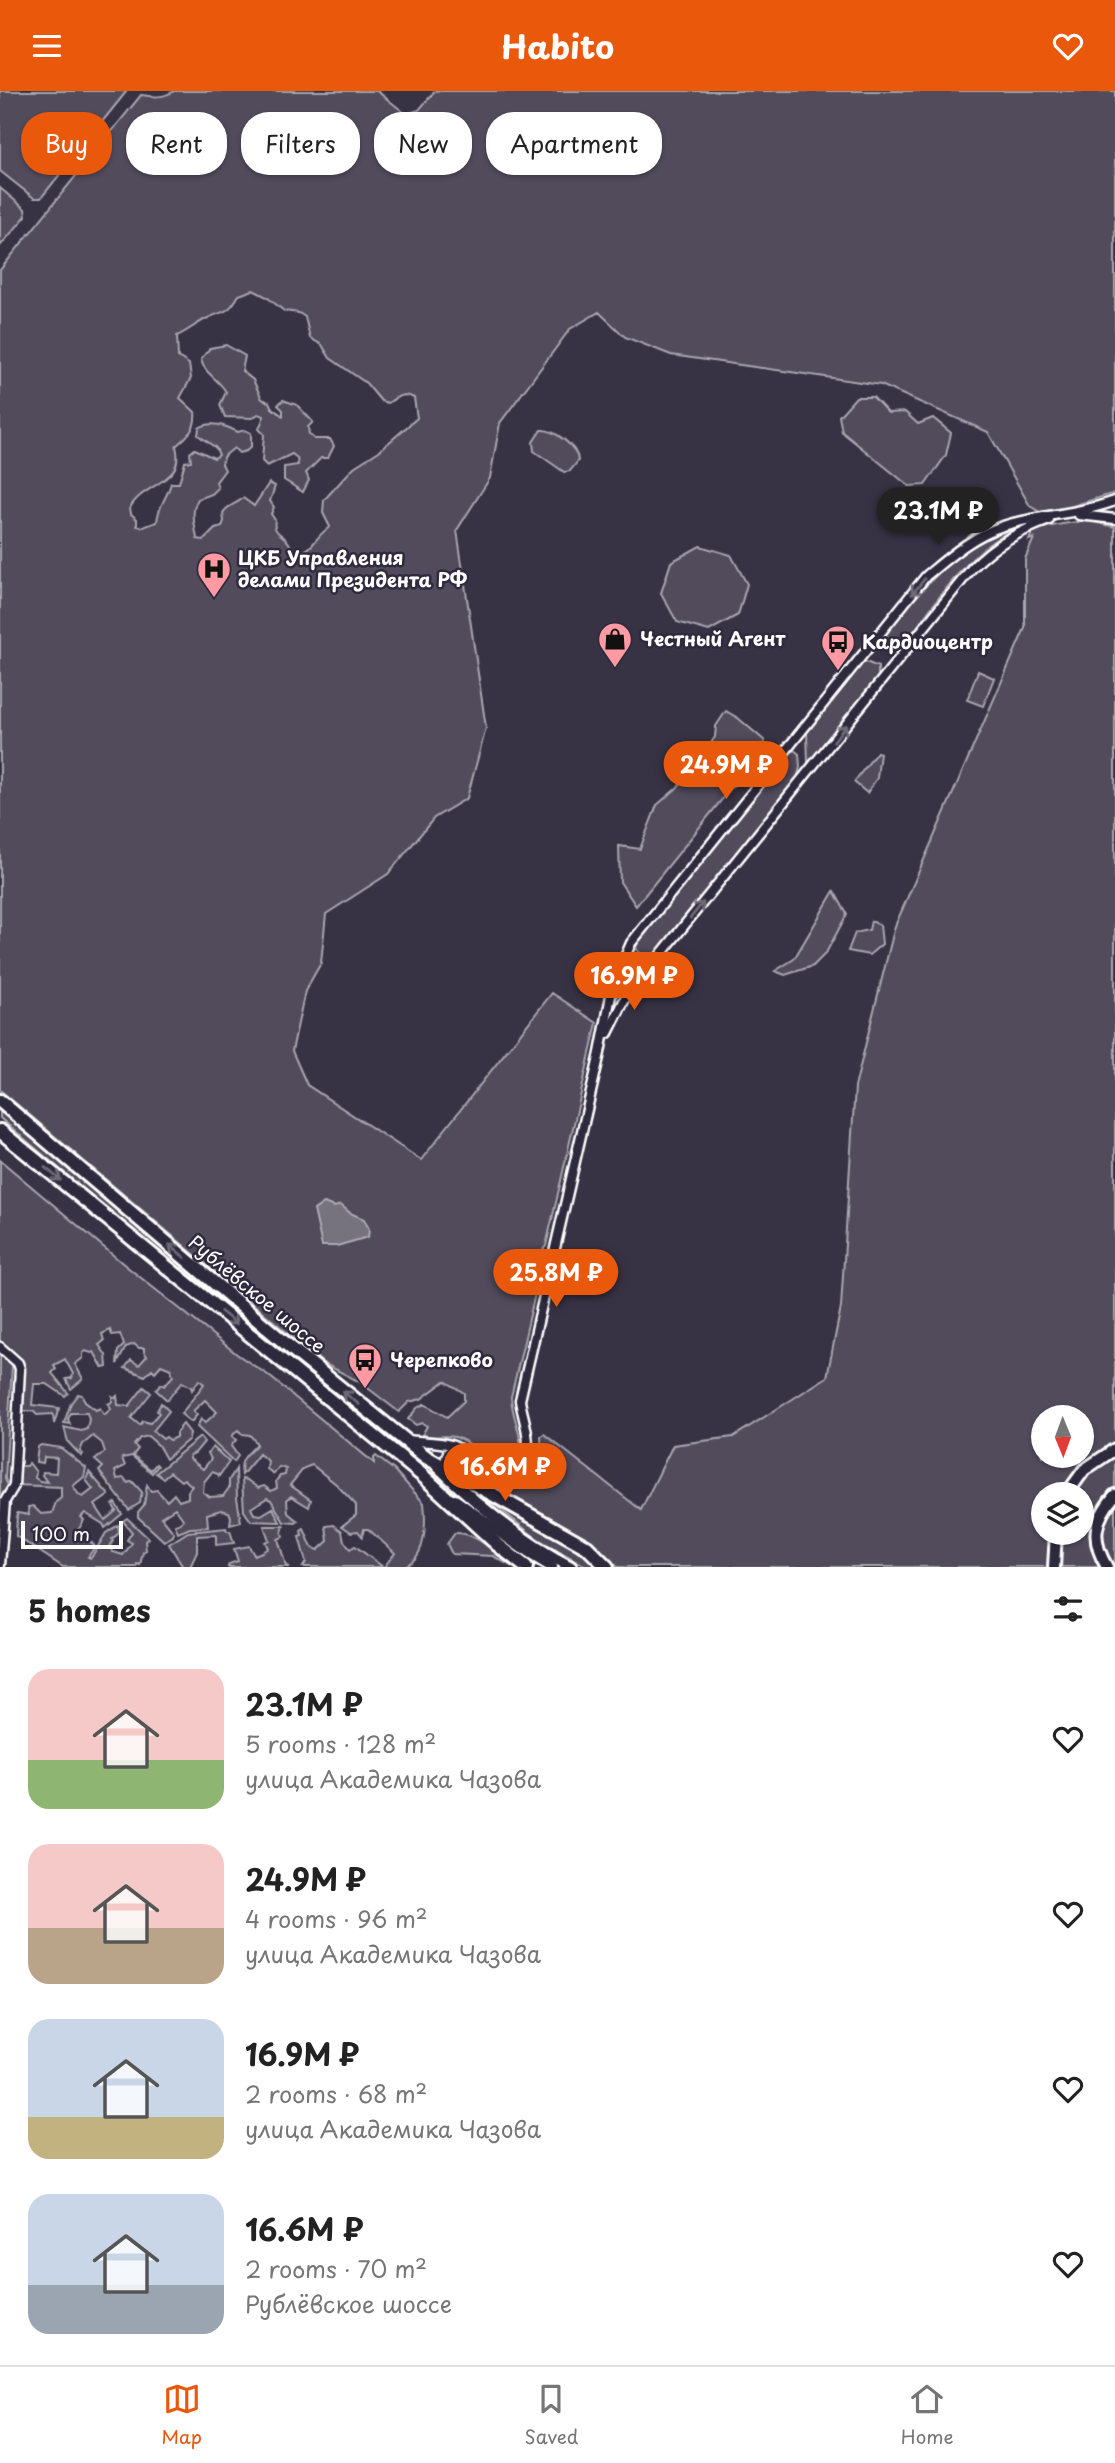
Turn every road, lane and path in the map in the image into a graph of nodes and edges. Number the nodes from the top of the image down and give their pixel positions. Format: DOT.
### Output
graph roads {
  1 [pos="1115,501"];
  2 [pos="1065,515"];
  3 [pos="1115,519"];
  4 [pos="600,1053"];
  5 [pos="0,1101"];
  6 [pos="0,1131"];
  7 [pos="0,1347"];
  8 [pos="405,1440"];
  9 [pos="459,1449"];
  10 [pos="1115,1449"];
  11 [pos="426,1457"];
  12 [pos="448,1469"];
  13 [pos="422,1475"];
  14 [pos="1075,1482"];
  15 [pos="1115,1495"];
  16 [pos="1055,1545"];
  17 [pos="0,1565"];
  18 [pos="526,1567"];
  19 [pos="552,1567"];
  20 [pos="571,1567"];
  21 [pos="607,1567"];
  22 [pos="1054,1567"];
  23 [pos="1107,1567"];
  1 -- 2 [label="street"];
  2 -- 3 [label="street"];
  4 -- 2 [label="street, one-way"];
  2 -- 4 [label="street, one-way"];
  4 -- 9 [label="street"];
  8 -- 5 [label="main road, Рублёвское шоссе, one-way"];
  6 -- 13 [label="main road, Рублёвское шоссе, one-way"];
  7 -- 17 [label="street"];
  8 -- 9 [label="street"];
  8 -- 11 [label="main road, Рублёвское шоссе"];
  9 -- 12 [label="street"];
  10 -- 14 [label="main road"];
  11 -- 12 [label="main road, Рублёвское шоссе"];
  11 -- 20 [label="main road"];
  12 -- 21 [label="main road, Рублёвское шоссе"];
  13 -- 18 [label="main road, Рублёвское шоссе"];
  13 -- 19 [label="main road"];
  15 -- 23 [label="main road"];
  16 -- 22 [label="main road"];
}
